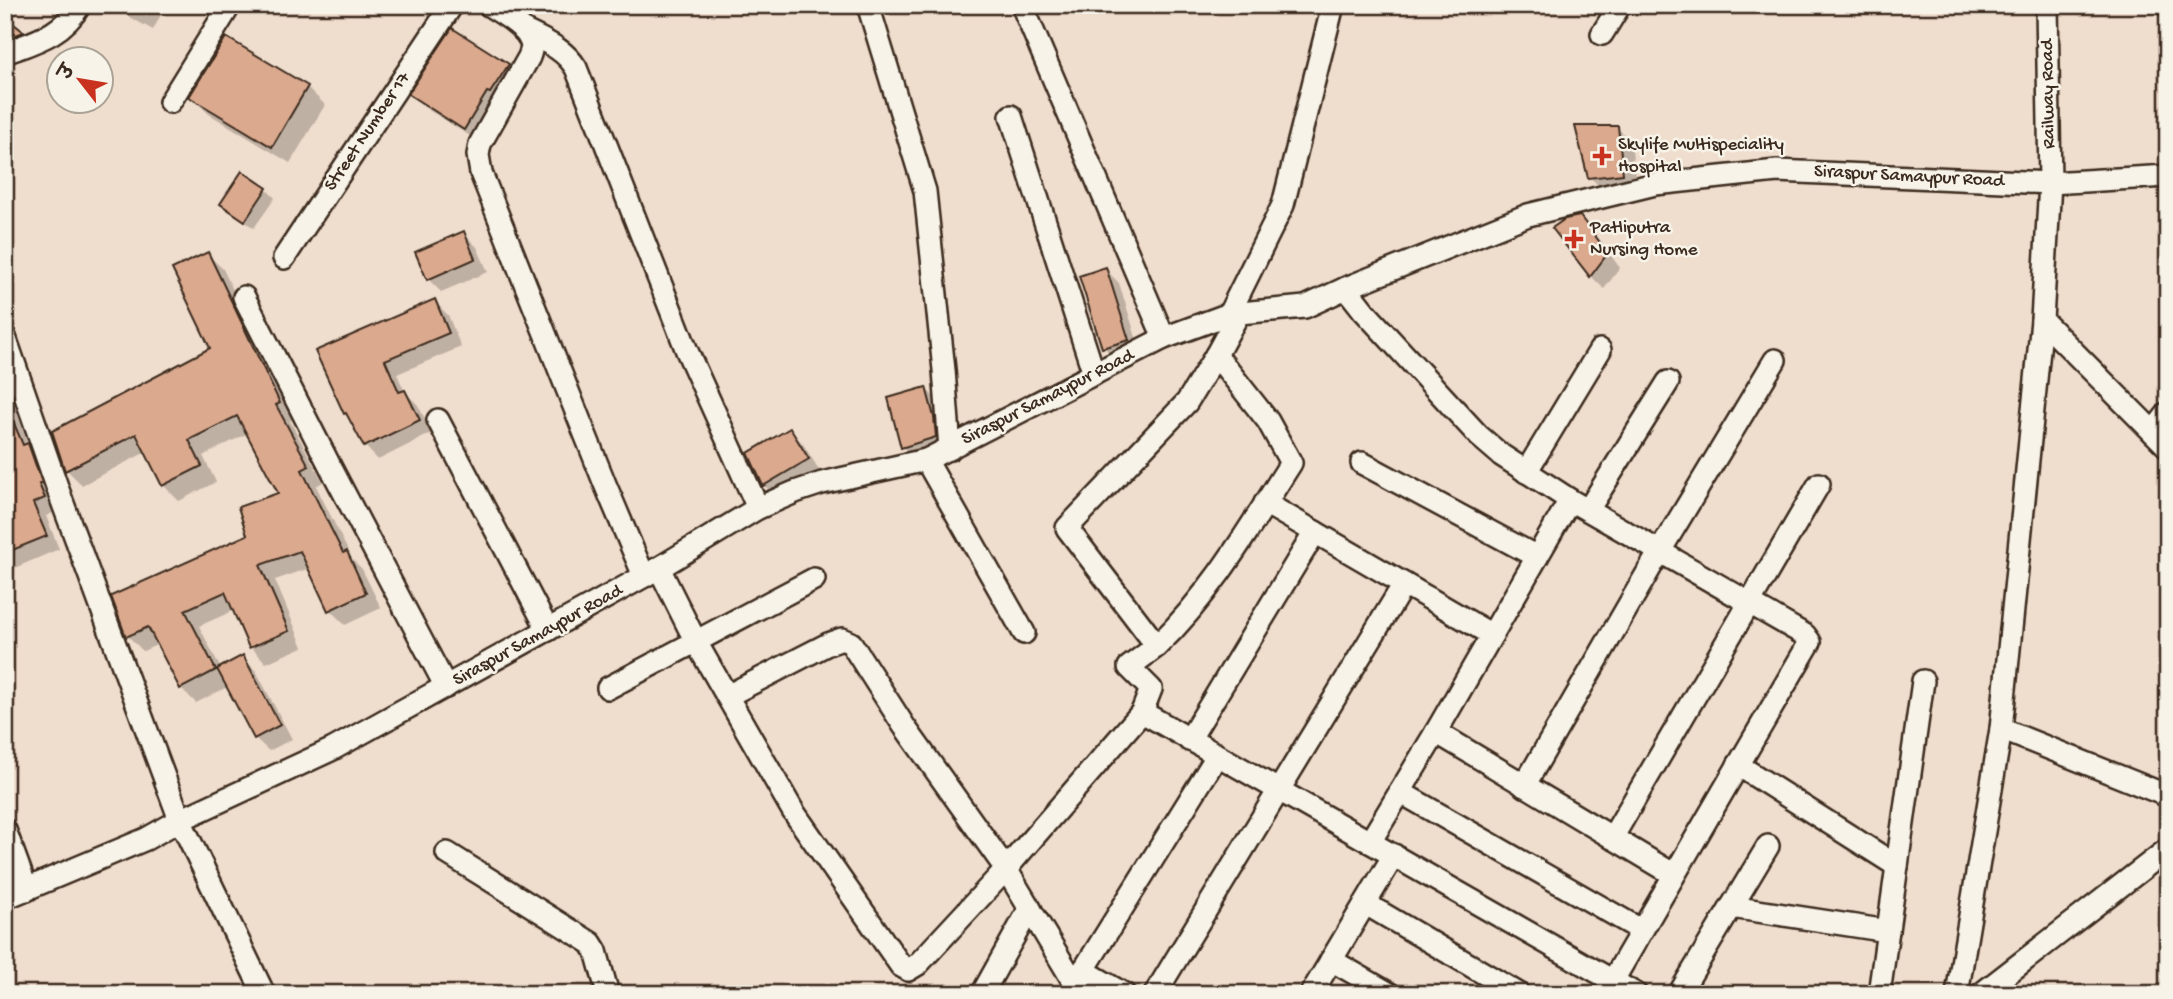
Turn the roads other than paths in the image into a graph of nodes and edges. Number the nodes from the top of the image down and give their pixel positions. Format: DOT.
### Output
graph roads {
  1 [pos="80,5"];
  2 [pos="230,5"];
  3 [pos="452,5"];
  4 [pos="489,5"];
  5 [pos="868,5"];
  6 [pos="1333,5"];
  7 [pos="1620,5"];
  8 [pos="2048,5"];
  9 [pos="1028,10"];
  10 [pos="523,30"];
  11 [pos="1602,34"];
  12 [pos="5,54"];
  13 [pos="170,102"];
  14 [pos="1011,116"];
  15 [pos="2168,176"];
  16 [pos="2050,183"];
  17 [pos="284,258"];
  18 [pos="1346,288"];
  19 [pos="244,297"];
  20 [pos="1234,314"];
  21 [pos="2042,320"];
  22 [pos="5,337"];
  23 [pos="1164,338"];
  24 [pos="1600,350"];
  25 [pos="1216,355"];
  26 [pos="1775,360"];
  27 [pos="1094,374"];
  28 [pos="1668,382"];
  29 [pos="2168,414"];
  30 [pos="438,420"];
  31 [pos="2161,439"];
  32 [pos="950,449"];
  33 [pos="926,460"];
  34 [pos="1362,463"];
  35 [pos="1526,472"];
  36 [pos="1819,484"];
  37 [pos="1265,503"];
  38 [pos="1579,505"];
  39 [pos="758,508"];
  40 [pos="1315,532"];
  41 [pos="1660,551"];
  42 [pos="1537,557"];
  43 [pos="651,572"];
  44 [pos="814,579"];
  45 [pos="1404,584"];
  46 [pos="1750,603"];
  47 [pos="548,630"];
  48 [pos="1024,633"];
  49 [pos="1492,635"];
  50 [pos="696,642"];
  51 [pos="1157,646"];
  52 [pos="1923,681"];
  53 [pos="446,687"];
  54 [pos="608,688"];
  55 [pos="727,696"];
  56 [pos="1142,712"];
  57 [pos="2000,729"];
  58 [pos="1436,732"];
  59 [pos="1189,740"];
  60 [pos="1217,756"];
  61 [pos="1738,765"];
  62 [pos="1524,786"];
  63 [pos="1280,791"];
  64 [pos="1400,792"];
  65 [pos="2168,796"];
  66 [pos="180,820"];
  67 [pos="5,830"];
  68 [pos="1612,838"];
  69 [pos="1370,842"];
  70 [pos="1768,846"];
  71 [pos="2168,849"];
  72 [pos="447,853"];
  73 [pos="1394,855"];
  74 [pos="1897,866"];
  75 [pos="1006,869"];
  76 [pos="1673,874"];
  77 [pos="27,890"];
  78 [pos="5,898"];
  79 [pos="1366,904"];
  80 [pos="1731,907"];
  81 [pos="1030,908"];
  82 [pos="1642,930"];
  83 [pos="1888,931"];
  84 [pos="1331,960"];
  85 [pos="1077,985"];
  86 [pos="1609,987"];
  87 [pos="264,994"];
  88 [pos="608,994"];
  89 [pos="982,994"];
  90 [pos="1124,994"];
  91 [pos="1155,994"];
  92 [pos="1311,994"];
  93 [pos="1390,994"];
  94 [pos="1520,994"];
  95 [pos="1636,994"];
  96 [pos="1679,994"];
  97 [pos="1879,994"];
  98 [pos="1957,994"];
  99 [pos="1980,994"];
  1 -- 12 [label="street"];
  2 -- 13 [label="street"];
  3 -- 17 [label="street, Street Number 17"];
  4 -- 10 [label="street"];
  5 -- 32 [label="street"];
  6 -- 20 [label="street"];
  7 -- 11 [label="street"];
  8 -- 16 [label="street, Railway Road"];
  9 -- 23 [label="street"];
  10 -- 39 [label="street"];
  10 -- 43 [label="street"];
  14 -- 27 [label="street"];
  15 -- 16 [label="street, Siraspur Samaypur Road"];
  16 -- 18 [label="street, Siraspur Samaypur Road"];
  16 -- 21 [label="street, Railway Road"];
  18 -- 20 [label="street, Siraspur Samaypur Road"];
  18 -- 35 [label="street"];
  19 -- 53 [label="street"];
  20 -- 23 [label="street, Siraspur Samaypur Road"];
  20 -- 25 [label="street"];
  21 -- 31 [label="street"];
  21 -- 57 [label="street, Railway Road"];
  22 -- 66 [label="street"];
  23 -- 27 [label="street, Siraspur Samaypur Road"];
  24 -- 35 [label="street"];
  25 -- 37 [label="street"];
  25 -- 51 [label="street"];
  26 -- 41 [label="street"];
  27 -- 32 [label="street, Siraspur Samaypur Road"];
  28 -- 38 [label="street"];
  29 -- 31 [label="street"];
  30 -- 47 [label="street"];
  32 -- 33 [label="street, Siraspur Samaypur Road"];
  33 -- 39 [label="street, Siraspur Samaypur Road"];
  33 -- 48 [label="street"];
  34 -- 42 [label="street"];
  35 -- 38 [label="street"];
  36 -- 46 [label="street"];
  37 -- 40 [label="street"];
  37 -- 51 [label="street"];
  38 -- 41 [label="street"];
  38 -- 42 [label="street"];
  39 -- 43 [label="street, Siraspur Samaypur Road"];
  40 -- 45 [label="street"];
  40 -- 59 [label="street"];
  41 -- 46 [label="street"];
  41 -- 62 [label="street"];
  42 -- 49 [label="street"];
  43 -- 47 [label="street, Siraspur Samaypur Road"];
  43 -- 50 [label="street"];
  44 -- 50 [label="street"];
  45 -- 49 [label="street"];
  45 -- 63 [label="street"];
  46 -- 61 [label="street"];
  46 -- 68 [label="street"];
  47 -- 53 [label="street, Siraspur Samaypur Road"];
  49 -- 58 [label="street"];
  50 -- 54 [label="street"];
  50 -- 55 [label="street"];
  51 -- 56 [label="street"];
  52 -- 74 [label="street"];
  53 -- 66 [label="street, Siraspur Samaypur Road"];
  55 -- 75 [label="street"];
  55 -- 75 [label="street"];
  56 -- 59 [label="street"];
  56 -- 75 [label="street"];
  57 -- 65 [label="street"];
  57 -- 98 [label="street, Railway Road"];
  58 -- 62 [label="street"];
  58 -- 64 [label="street"];
  59 -- 60 [label="street"];
  60 -- 63 [label="street"];
  60 -- 85 [label="street"];
  61 -- 74 [label="street"];
  61 -- 76 [label="street"];
  62 -- 68 [label="street"];
  63 -- 69 [label="street"];
  63 -- 91 [label="street"];
  64 -- 69 [label="street"];
  64 -- 82 [label="street"];
  66 -- 77 [label="street, Siraspur Samaypur Road"];
  66 -- 87 [label="street"];
  67 -- 77 [label="street"];
  68 -- 76 [label="street"];
  69 -- 73 [label="street"];
  70 -- 80 [label="street"];
  71 -- 99 [label="street"];
  72 -- 88 [label="street"];
  73 -- 79 [label="street"];
  73 -- 86 [label="street"];
  74 -- 83 [label="street"];
  75 -- 81 [label="street"];
  76 -- 82 [label="street"];
  77 -- 78 [label="street, Siraspur Samaypur Road"];
  79 -- 84 [label="street"];
  79 -- 94 [label="street"];
  80 -- 83 [label="street"];
  80 -- 96 [label="street"];
  81 -- 85 [label="street"];
  81 -- 89 [label="street"];
  82 -- 86 [label="street"];
  83 -- 97 [label="street"];
  84 -- 92 [label="street"];
  84 -- 93 [label="street"];
  85 -- 90 [label="street"];
  86 -- 95 [label="street"];
}
